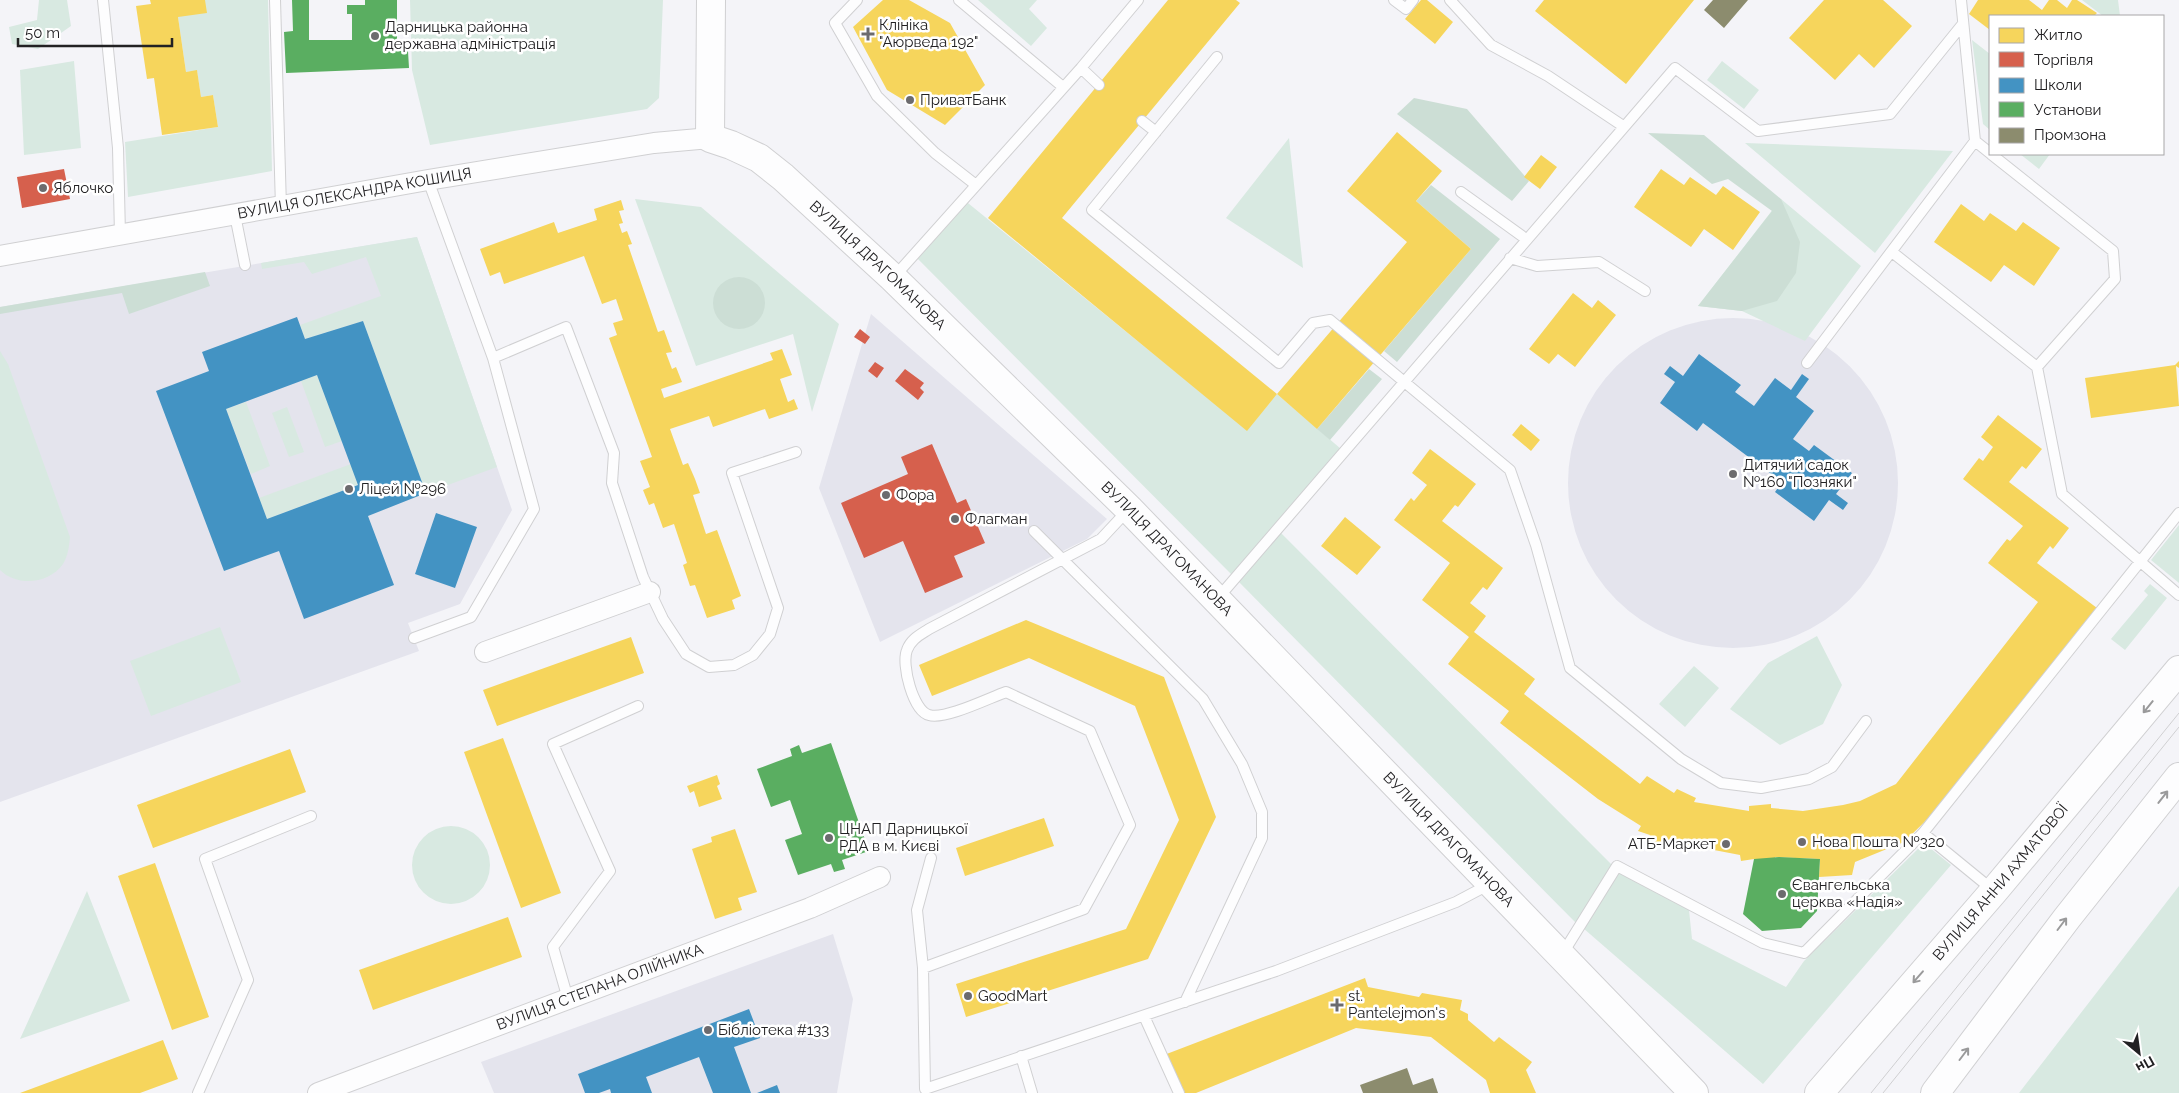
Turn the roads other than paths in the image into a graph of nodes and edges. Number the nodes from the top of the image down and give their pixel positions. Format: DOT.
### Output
graph roads {
  1 [pos="103,0"];
  2 [pos="275,0"];
  3 [pos="711,0"];
  4 [pos="857,0"];
  5 [pos="959,0"];
  6 [pos="1138,0"];
  7 [pos="1394,0"];
  8 [pos="1414,0"];
  9 [pos="1450,0"];
  10 [pos="1961,0"];
  11 [pos="1962,25"];
  12 [pos="1217,57"];
  13 [pos="1081,68"];
  14 [pos="1099,84"];
  15 [pos="1063,87"];
  16 [pos="1142,121"];
  17 [pos="1623,126"];
  18 [pos="1156,132"];
  19 [pos="710,138"];
  20 [pos="1975,141"];
  21 [pos="1989,152"];
  22 [pos="1992,155"];
  23 [pos="428,180"];
  24 [pos="976,186"];
  25 [pos="1461,192"];
  26 [pos="281,207"];
  27 [pos="235,215"];
  28 [pos="120,235"];
  29 [pos="1526,239"];
  30 [pos="1892,252"];
  31 [pos="0,256"];
  32 [pos="1510,258"];
  33 [pos="246,265"];
  34 [pos="893,278"];
  35 [pos="1645,291"];
  36 [pos="493,358"];
  37 [pos="1807,363"];
  38 [pos="2037,367"];
  39 [pos="1403,382"];
  40 [pos="796,452"];
  41 [pos="1129,509"];
  42 [pos="2179,513"];
  43 [pos="1034,531"];
  44 [pos="1063,559"];
  45 [pos="2139,562"];
  46 [pos="650,592"];
  47 [pos="2179,595"];
  48 [pos="1216,600"];
  49 [pos="414,638"];
  50 [pos="485,652"];
  51 [pos="2179,670"];
  52 [pos="638,706"];
  53 [pos="1866,721"];
  54 [pos="2179,777"];
  55 [pos="311,816"];
  56 [pos="1923,833"];
  57 [pos="930,858"];
  58 [pos="880,877"];
  59 [pos="1491,883"];
  60 [pos="1994,891"];
  61 [pos="1560,957"];
  62 [pos="924,968"];
  63 [pos="568,999"];
  64 [pos="1185,1002"];
  65 [pos="1144,1016"];
  66 [pos="1021,1056"];
  67 [pos="924,1091"];
  68 [pos="198,1093"];
  69 [pos="318,1093"];
  70 [pos="1032,1093"];
  71 [pos="1179,1093"];
  72 [pos="1694,1093"];
  73 [pos="1819,1093"];
  74 [pos="1935,1093"];
  1 -- 28 [label="lane"];
  2 -- 26 [label="lane"];
  3 -- 19 [label="street"];
  4 -- 24 [label="lane"];
  5 -- 15 [label="lane"];
  6 -- 13 [label="lane"];
  7 -- 8 [label="lane"];
  9 -- 17 [label="lane"];
  10 -- 11 [label="lane"];
  11 -- 17 [label="lane"];
  11 -- 20 [label="lane"];
  12 -- 18 [label="lane"];
  13 -- 14 [label="lane"];
  13 -- 15 [label="lane"];
  15 -- 24 [label="lane"];
  16 -- 18 [label="lane"];
  17 -- 29 [label="lane"];
  18 -- 39 [label="lane"];
  19 -- 23 [label="street, ВУЛИЦЯ ОЛЕКСАНДРА КОШИЦЯ"];
  19 -- 34 [label="street, ВУЛИЦЯ ДРАГОМАНОВА"];
  20 -- 21 [label="lane"];
  20 -- 30 [label="lane"];
  22 -- 38 [label="lane"];
  23 -- 26 [label="street, ВУЛИЦЯ ОЛЕКСАНДРА КОШИЦЯ"];
  23 -- 36 [label="lane"];
  24 -- 34 [label="lane"];
  25 -- 29 [label="lane"];
  26 -- 27 [label="street, ВУЛИЦЯ ОЛЕКСАНДРА КОШИЦЯ"];
  27 -- 28 [label="street, ВУЛИЦЯ ОЛЕКСАНДРА КОШИЦЯ"];
  27 -- 33 [label="lane"];
  28 -- 31 [label="street, ВУЛИЦЯ ОЛЕКСАНДРА КОШИЦЯ"];
  29 -- 32 [label="lane"];
  30 -- 37 [label="lane"];
  30 -- 38 [label="lane"];
  32 -- 35 [label="lane"];
  32 -- 39 [label="lane"];
  34 -- 41 [label="street, ВУЛИЦЯ ДРАГОМАНОВА"];
  36 -- 46 [label="lane"];
  36 -- 49 [label="lane"];
  38 -- 45 [label="lane"];
  39 -- 48 [label="lane"];
  39 -- 53 [label="lane"];
  40 -- 46 [label="lane"];
  41 -- 44 [label="lane"];
  41 -- 48 [label="street, ВУЛИЦЯ ДРАГОМАНОВА"];
  42 -- 45 [label="lane"];
  43 -- 44 [label="lane"];
  44 -- 62 [label="lane"];
  44 -- 64 [label="lane"];
  45 -- 47 [label="lane"];
  45 -- 56 [label="lane"];
  46 -- 50 [label="street"];
  48 -- 59 [label="street, ВУЛИЦЯ ДРАГОМАНОВА"];
  51 -- 60 [label="street, ВУЛИЦЯ АННИ АХМАТОВОЇ, one-way"];
  52 -- 63 [label="lane"];
  74 -- 54 [label="street, one-way"];
  55 -- 68 [label="lane"];
  56 -- 60 [label="lane"];
  56 -- 61 [label="lane"];
  57 -- 62 [label="lane"];
  58 -- 63 [label="street, ВУЛИЦЯ СТЕПАНА ОЛІЙНИКА"];
  59 -- 61 [label="street, ВУЛИЦЯ ДРАГОМАНОВА"];
  59 -- 64 [label="lane"];
  60 -- 73 [label="street, ВУЛИЦЯ АННИ АХМАТОВОЇ, one-way"];
  61 -- 72 [label="street, ВУЛИЦЯ ДРАГОМАНОВА"];
  62 -- 67 [label="lane"];
  63 -- 69 [label="street, ВУЛИЦЯ СТЕПАНА ОЛІЙНИКА"];
  64 -- 65 [label="lane"];
  65 -- 66 [label="lane"];
  65 -- 71 [label="lane"];
  66 -- 67 [label="lane"];
  66 -- 70 [label="lane"];
}
